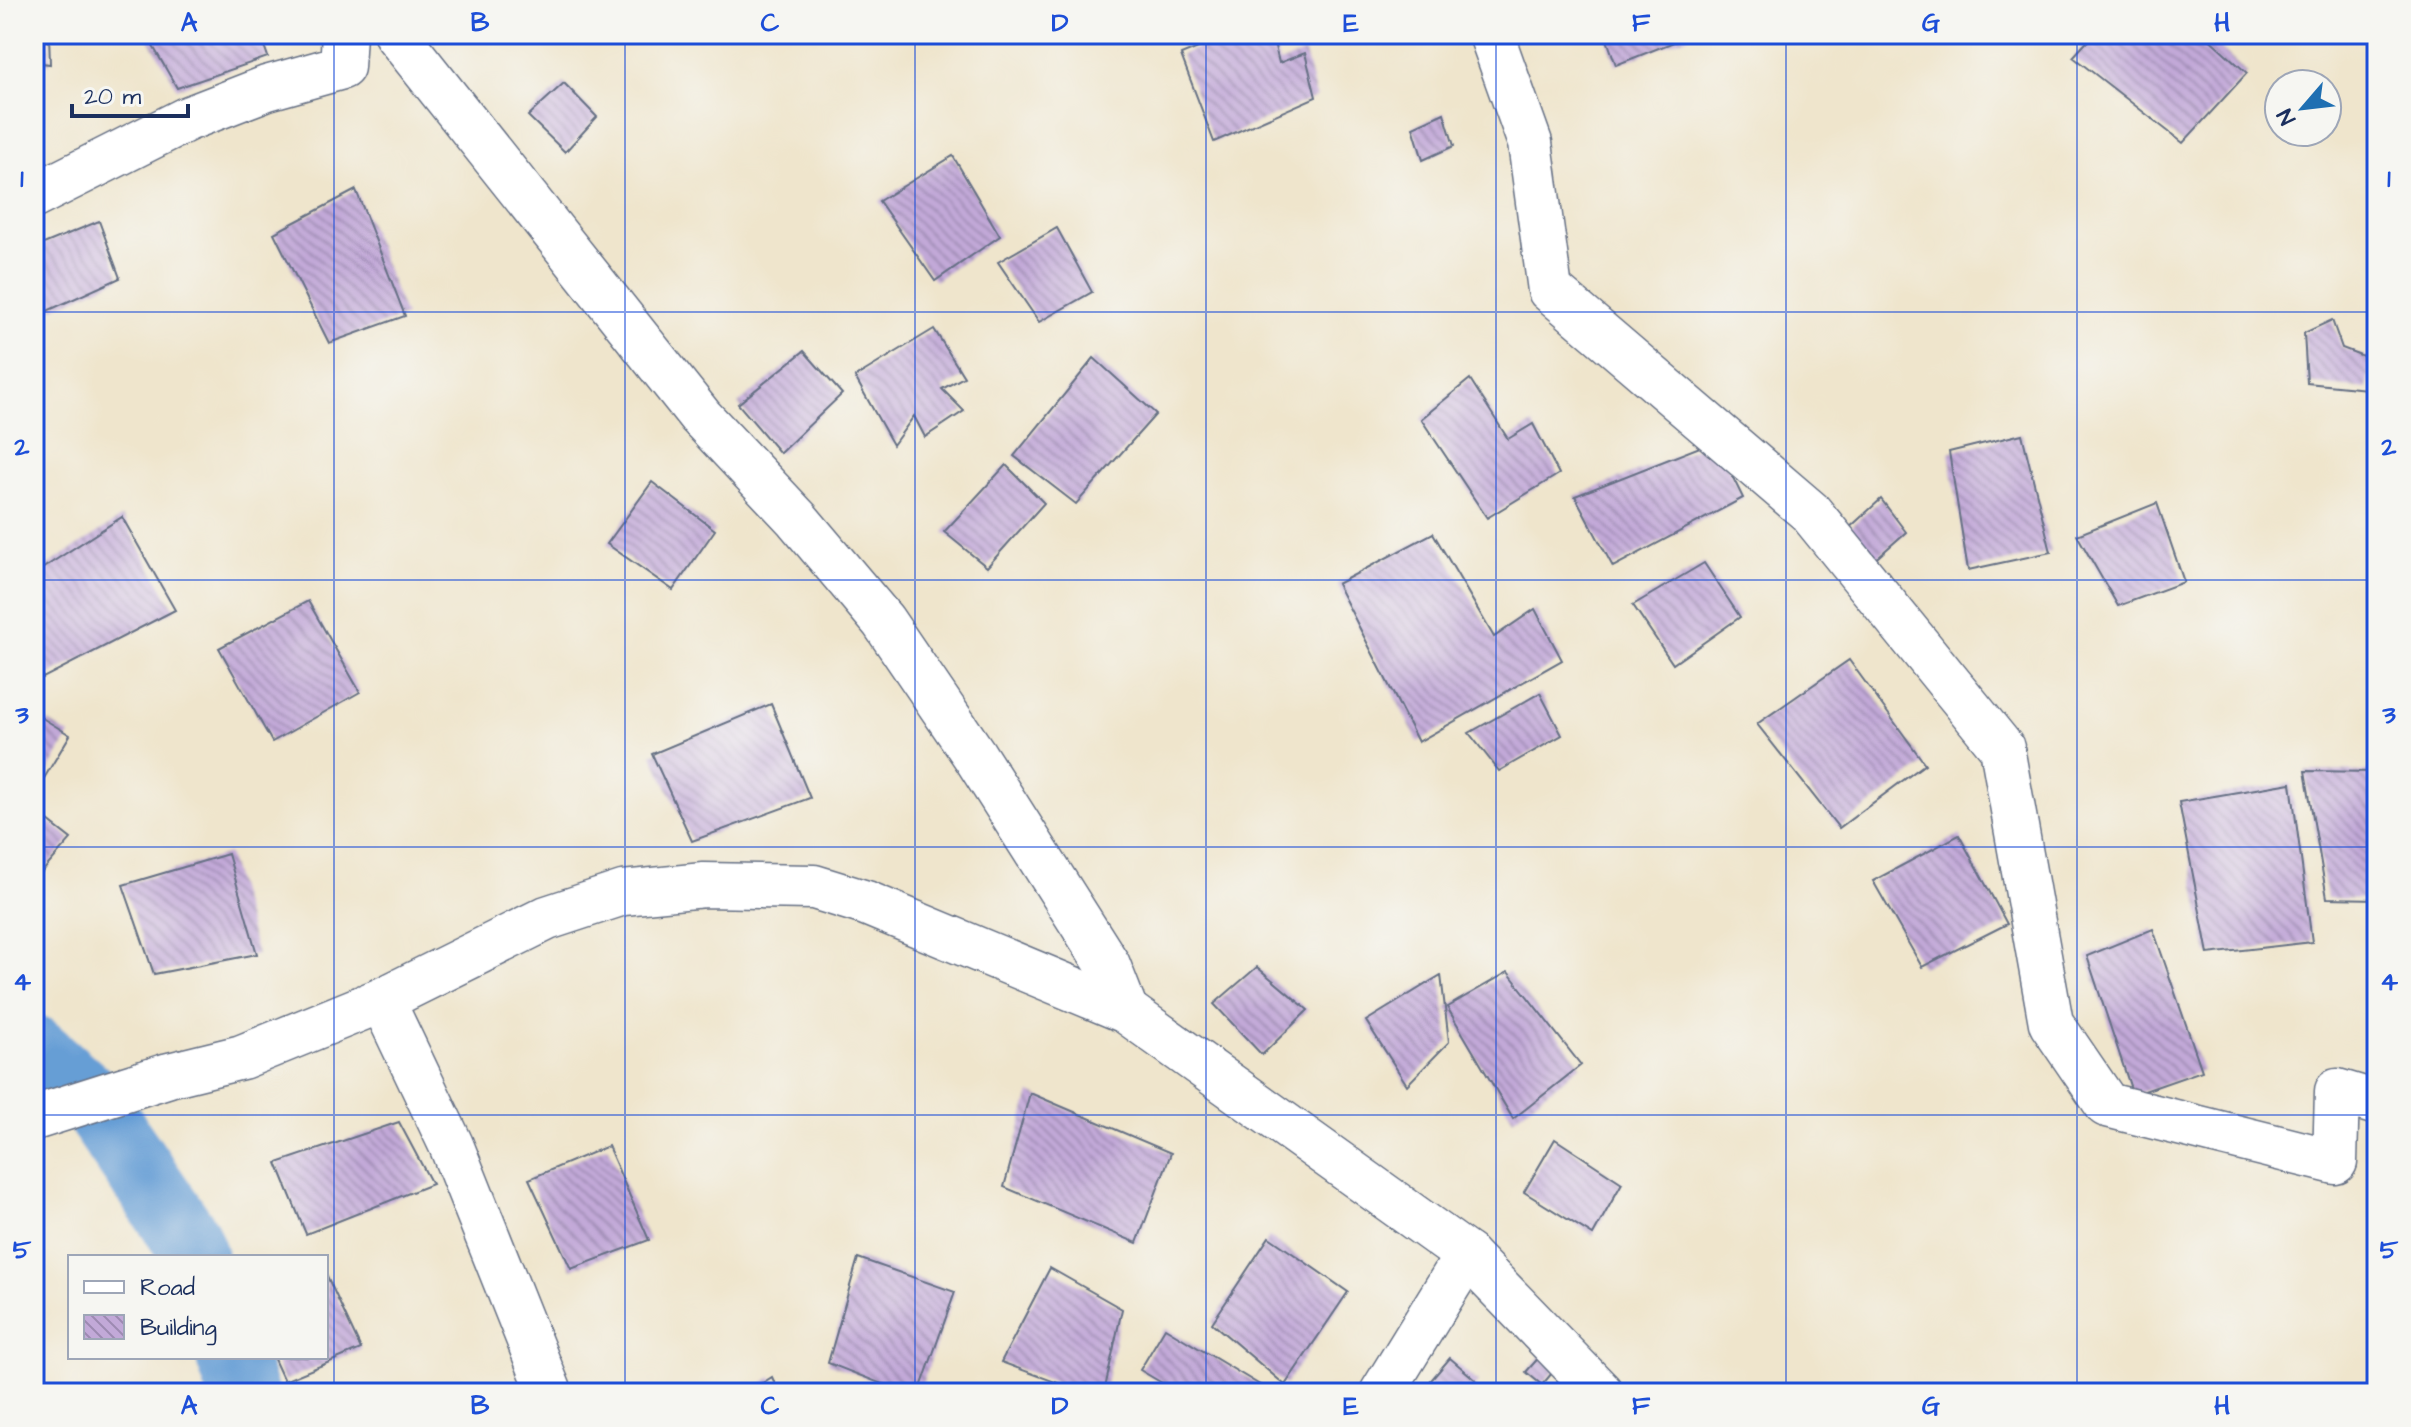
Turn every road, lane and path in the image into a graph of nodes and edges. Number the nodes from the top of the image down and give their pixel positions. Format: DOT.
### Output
graph roads {
  1 [pos="344,34"];
  2 [pos="1491,34"];
  3 [pos="404,36"];
  4 [pos="34,196"];
  5 [pos="382,1000"];
  6 [pos="1126,1011"];
  7 [pos="2377,1103"];
  8 [pos="34,1118"];
  9 [pos="1467,1255"];
  10 [pos="550,1393"];
  11 [pos="1382,1393"];
  12 [pos="1601,1393"];
  1 -- 4 [label="street"];
  2 -- 7 [label="street"];
  3 -- 6 [label="street"];
  5 -- 6 [label="street"];
  5 -- 8 [label="street"];
  5 -- 10 [label="street"];
  6 -- 9 [label="street"];
  9 -- 11 [label="street"];
  9 -- 12 [label="street"];
}
